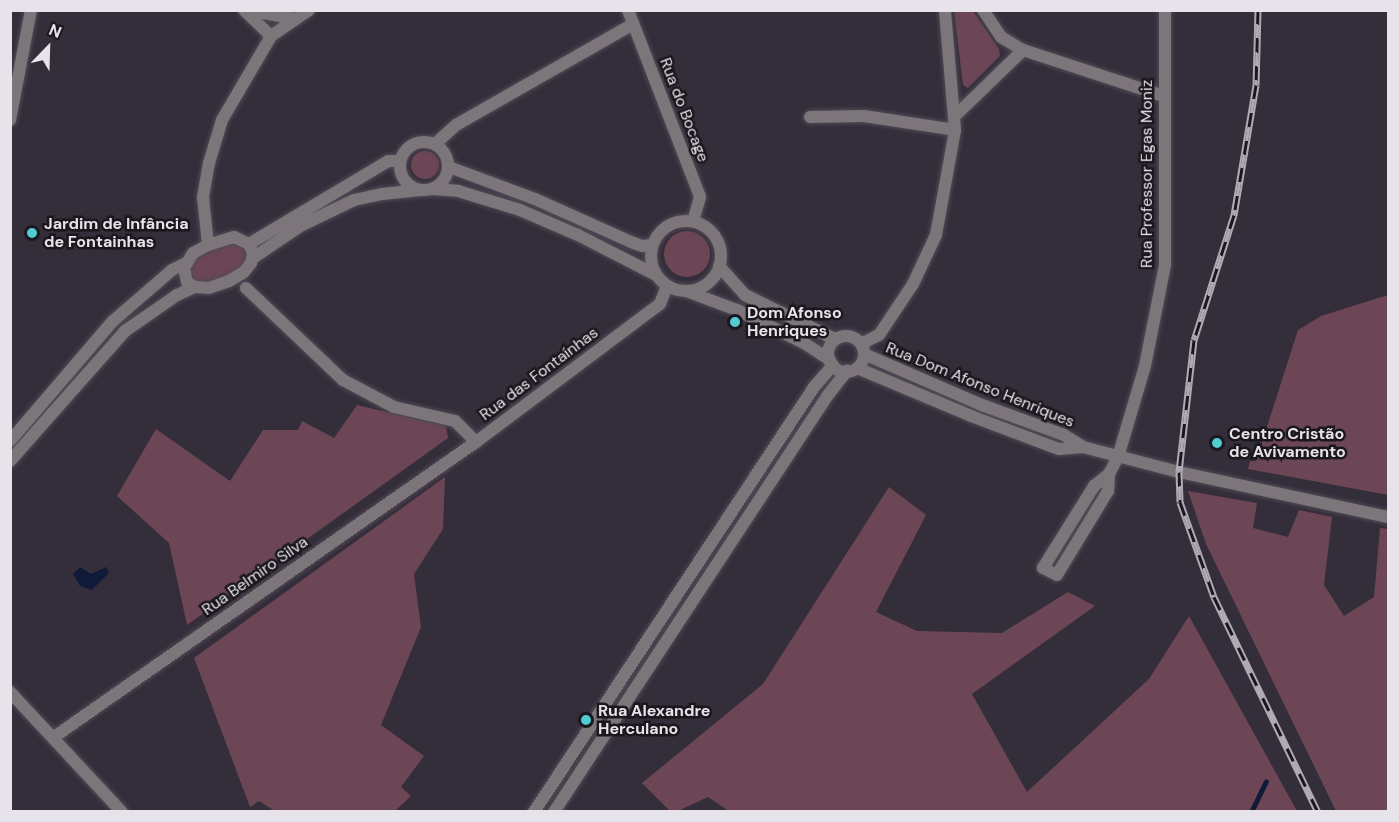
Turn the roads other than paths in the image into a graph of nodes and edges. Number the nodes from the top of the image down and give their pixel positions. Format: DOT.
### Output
graph roads {
  1 [pos="31,10"];
  2 [pos="243,10"];
  3 [pos="248,10"];
  4 [pos="309,10"];
  5 [pos="628,10"];
  6 [pos="945,10"];
  7 [pos="983,10"];
  8 [pos="1165,10"];
  9 [pos="295,19"];
  10 [pos="633,24"];
  11 [pos="271,36"];
  12 [pos="1023,50"];
  13 [pos="1164,96"];
  14 [pos="955,116"];
  15 [pos="810,117"];
  16 [pos="10,120"];
  17 [pos="955,129"];
  18 [pos="435,144"];
  19 [pos="400,160"];
  20 [pos="449,166"];
  21 [pos="427,190"];
  22 [pos="693,221"];
  23 [pos="249,244"];
  24 [pos="208,245"];
  25 [pos="652,245"];
  26 [pos="253,258"];
  27 [pos="186,263"];
  28 [pos="719,266"];
  29 [pos="656,275"];
  30 [pos="667,286"];
  31 [pos="195,287"];
  32 [pos="246,288"];
  33 [pos="684,291"];
  34 [pos="836,339"];
  35 [pos="862,349"];
  36 [pos="831,363"];
  37 [pos="852,369"];
  38 [pos="10,441"];
  39 [pos="476,442"];
  40 [pos="1083,447"];
  41 [pos="1118,457"];
  42 [pos="10,461"];
  43 [pos="1109,474"];
  44 [pos="1389,517"];
  45 [pos="10,692"];
  46 [pos="54,737"];
  47 [pos="575,750"];
  48 [pos="588,759"];
  49 [pos="122,812"];
  50 [pos="534,812"];
  51 [pos="554,812"];
  1 -- 16 [label="street"];
  2 -- 11 [label="street"];
  3 -- 9 [label="street"];
  4 -- 9 [label="street"];
  5 -- 10 [label="street, Rua do Bocage"];
  6 -- 14 [label="street"];
  7 -- 12 [label="street"];
  8 -- 13 [label="street, Rua Professor Egas Moniz"];
  9 -- 11 [label="street"];
  10 -- 18 [label="street"];
  10 -- 22 [label="street, Rua do Bocage"];
  11 -- 24 [label="street"];
  12 -- 13 [label="street"];
  12 -- 14 [label="street"];
  13 -- 41 [label="street, Rua Professor Egas Moniz"];
  14 -- 17 [label="street"];
  15 -- 17 [label="street"];
  17 -- 35 [label="street"];
  18 -- 19 [label="street"];
  18 -- 20 [label="street"];
  19 -- 21 [label="street"];
  19 -- 23 [label="street"];
  20 -- 21 [label="street"];
  20 -- 25 [label="street"];
  21 -- 26 [label="street, Rua Dom Afonso Henriques"];
  21 -- 29 [label="street, Rua Dom Afonso Henriques"];
  22 -- 25 [label="street"];
  22 -- 28 [label="street"];
  23 -- 24 [label="street"];
  23 -- 26 [label="street"];
  24 -- 27 [label="street"];
  25 -- 29 [label="street"];
  26 -- 31 [label="street, Rua Dom Afonso Henriques"];
  27 -- 31 [label="street"];
  27 -- 38 [label="street"];
  28 -- 33 [label="street"];
  28 -- 34 [label="street, Rua Dom Afonso Henriques"];
  29 -- 30 [label="street, Rua Dom Afonso Henriques"];
  30 -- 33 [label="street, Rua Dom Afonso Henriques"];
  30 -- 39 [label="street, Rua das Fontaínhas"];
  31 -- 42 [label="street, Rua Dom Afonso Henriques"];
  32 -- 39 [label="street, Rua das Fontaínhas"];
  33 -- 36 [label="street, Rua Dom Afonso Henriques"];
  34 -- 35 [label="street, Rua Dom Afonso Henriques"];
  34 -- 36 [label="street"];
  35 -- 37 [label="street, Rua Dom Afonso Henriques"];
  35 -- 40 [label="street, Rua Dom Afonso Henriques"];
  36 -- 37 [label="street, Rua Dom Afonso Henriques"];
  36 -- 47 [label="street"];
  37 -- 40 [label="street, Rua Dom Afonso Henriques"];
  37 -- 48 [label="street"];
  39 -- 46 [label="street, Rua Belmiro Silva"];
  40 -- 41 [label="street, Rua Dom Afonso Henriques"];
  41 -- 43 [label="street, Rua Professor Egas Moniz"];
  41 -- 44 [label="street, Rua Dom Afonso Henriques"];
  43 -- 43 [label="street, Rua Professor Egas Moniz"];
  45 -- 46 [label="street"];
  46 -- 49 [label="street"];
  47 -- 48 [label="street"];
  47 -- 50 [label="street"];
  48 -- 51 [label="street"];
}
